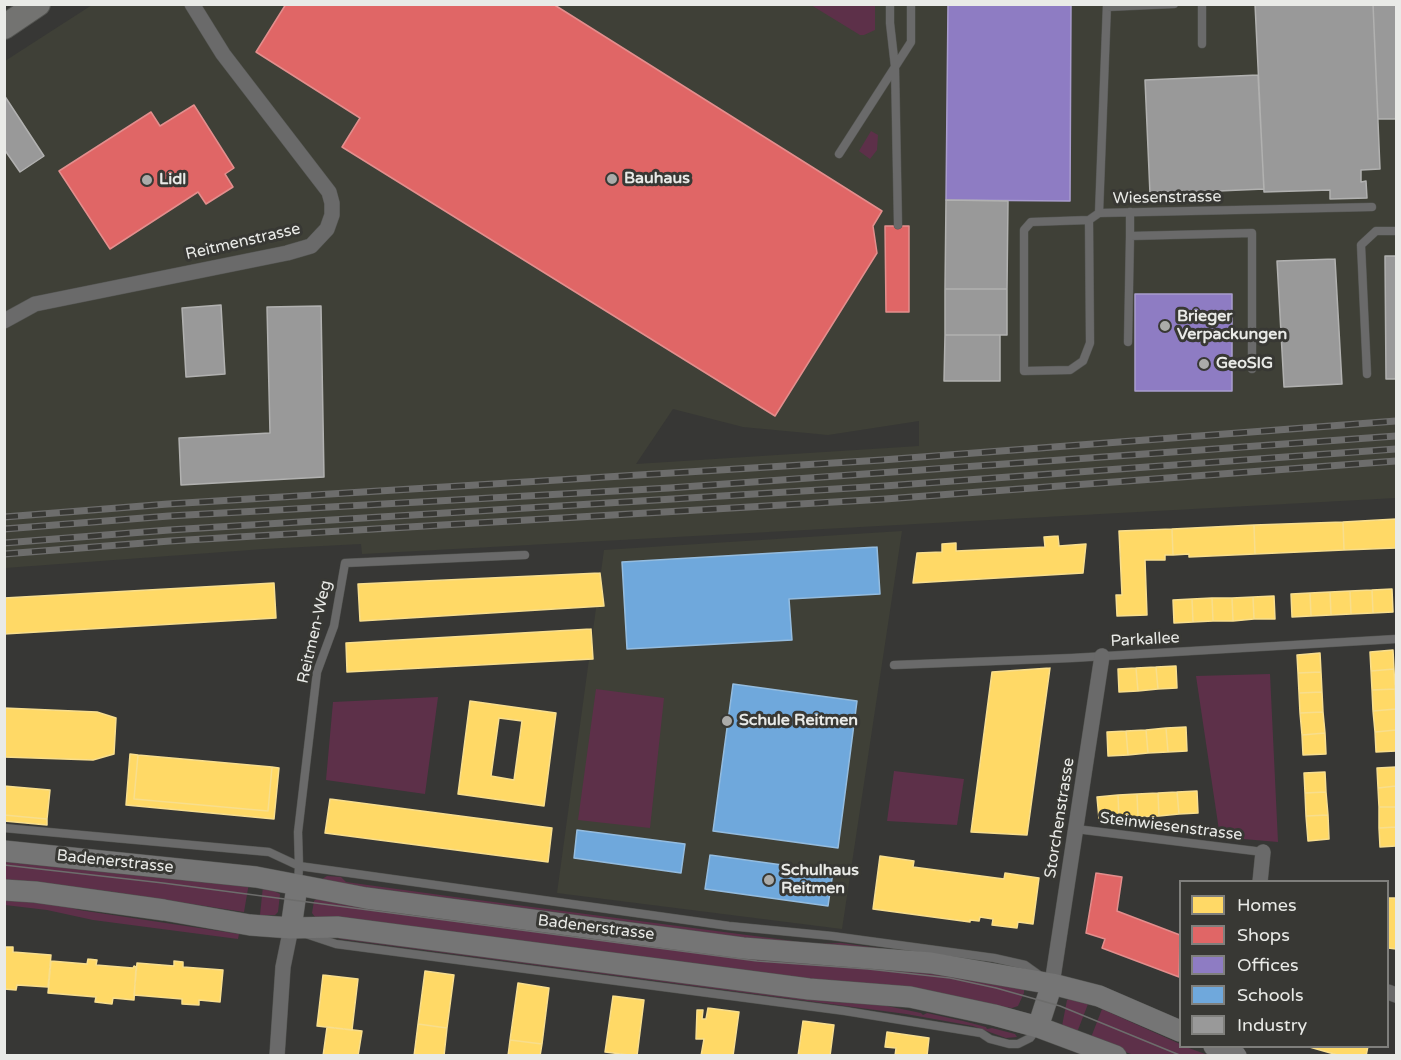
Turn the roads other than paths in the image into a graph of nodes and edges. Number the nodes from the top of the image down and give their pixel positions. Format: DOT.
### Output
graph roads {
  1 [pos="38,4"];
  2 [pos="192,4"];
  3 [pos="890,4"];
  4 [pos="911,4"];
  5 [pos="1174,4"];
  6 [pos="1202,4"];
  7 [pos="1107,6"];
  8 [pos="4,27"];
  9 [pos="1202,44"];
  10 [pos="895,67"];
  11 [pos="838,154"];
  12 [pos="1372,207"];
  13 [pos="1099,213"];
  14 [pos="1130,213"];
  15 [pos="1089,220"];
  16 [pos="898,225"];
  17 [pos="1396,231"];
  18 [pos="1130,236"];
  19 [pos="4,321"];
  20 [pos="1128,342"];
  21 [pos="1252,369"];
  22 [pos="1367,374"];
  23 [pos="525,555"];
  24 [pos="1396,639"];
  25 [pos="1102,656"];
  26 [pos="894,665"];
  27 [pos="4,828"];
  28 [pos="1076,830"];
  29 [pos="4,850"];
  30 [pos="1263,852"];
  31 [pos="298,876"];
  32 [pos="1260,880"];
  33 [pos="4,890"];
  34 [pos="291,928"];
  35 [pos="1052,984"];
  36 [pos="1038,1027"];
  37 [pos="1179,1031"];
  38 [pos="1216,1048"];
  39 [pos="277,1056"];
  40 [pos="1116,1056"];
  41 [pos="1236,1056"];
  1 -- 8 [label="main road"];
  2 -- 19 [label="street, Reitmenstrasse"];
  3 -- 10 [label="lane"];
  4 -- 10 [label="lane"];
  5 -- 7 [label="lane"];
  6 -- 9 [label="lane"];
  7 -- 13 [label="lane, Wiesenstrasse"];
  10 -- 11 [label="lane"];
  10 -- 16 [label="lane"];
  12 -- 14 [label="lane, Wiesenstrasse"];
  13 -- 14 [label="lane, Wiesenstrasse"];
  13 -- 15 [label="lane"];
  14 -- 18 [label="lane"];
  15 -- 15 [label="lane"];
  17 -- 22 [label="lane"];
  18 -- 20 [label="lane"];
  18 -- 21 [label="lane"];
  23 -- 31 [label="lane, Reitmen-Weg"];
  24 -- 25 [label="lane, Parkallee"];
  25 -- 26 [label="lane, Parkallee"];
  25 -- 28 [label="street, Storchenstrasse"];
  27 -- 31 [label="lane"];
  28 -- 30 [label="lane, Steinwiesenstrasse"];
  28 -- 35 [label="street, Storchenstrasse"];
  29 -- 31 [label="main road, Badenerstrasse"];
  30 -- 32 [label="street"];
  31 -- 34 [label="main road"];
  31 -- 35 [label="main road, Badenerstrasse"];
  33 -- 34 [label="main road, Badenerstrasse"];
  34 -- 36 [label="main road, Badenerstrasse"];
  34 -- 39 [label="street"];
  35 -- 36 [label="main road"];
  35 -- 37 [label="main road, Badenerstrasse"];
  36 -- 40 [label="main road, Badenerstrasse"];
  38 -- 41 [label="main road"];
}
